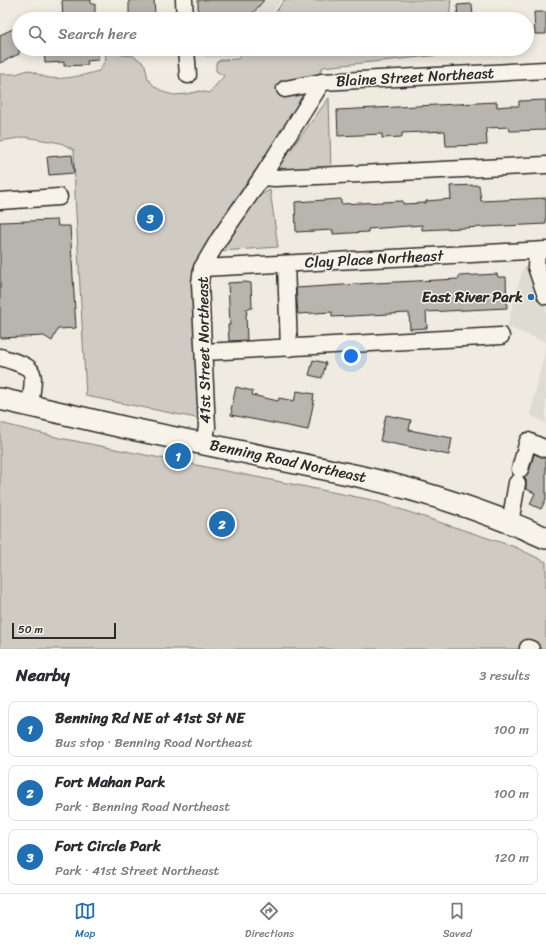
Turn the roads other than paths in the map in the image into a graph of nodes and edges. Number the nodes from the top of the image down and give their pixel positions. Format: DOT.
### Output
graph roads {
  1 [pos="184,0"];
  2 [pos="185,12"];
  3 [pos="187,56"];
  4 [pos="546,70"];
  5 [pos="188,75"];
  6 [pos="322,82"];
  7 [pos="285,89"];
  8 [pos="546,165"];
  9 [pos="262,177"];
  10 [pos="59,197"];
  11 [pos="0,201"];
  12 [pos="541,251"];
  13 [pos="286,264"];
  14 [pos="202,268"];
  15 [pos="546,296"];
  16 [pos="500,336"];
  17 [pos="289,348"];
  18 [pos="204,352"];
  19 [pos="0,357"];
  20 [pos="0,399"];
  21 [pos="30,406"];
  22 [pos="204,444"];
  23 [pos="546,449"];
  24 [pos="510,523"];
  25 [pos="546,538"];
  1 -- 2 [label="street"];
  3 -- 5 [label="street"];
  4 -- 6 [label="street, Blaine Street Northeast"];
  6 -- 7 [label="street, Blaine Street Northeast"];
  6 -- 9 [label="street, 41st Street Northeast"];
  8 -- 9 [label="street"];
  9 -- 14 [label="street, 41st Street Northeast"];
  10 -- 11 [label="street"];
  12 -- 13 [label="street, Clay Place Northeast"];
  12 -- 15 [label="street"];
  13 -- 14 [label="street, Clay Place Northeast"];
  13 -- 17 [label="street"];
  14 -- 18 [label="street, 41st Street Northeast"];
  16 -- 17 [label="street"];
  17 -- 18 [label="street"];
  18 -- 22 [label="street, 41st Street Northeast"];
  19 -- 21 [label="street"];
  20 -- 21 [label="main road, Benning Road Northeast"];
  21 -- 22 [label="main road, Benning Road Northeast"];
  22 -- 24 [label="main road, Benning Road Northeast"];
  23 -- 24 [label="street"];
  24 -- 25 [label="main road, Benning Road Northeast"];
}
